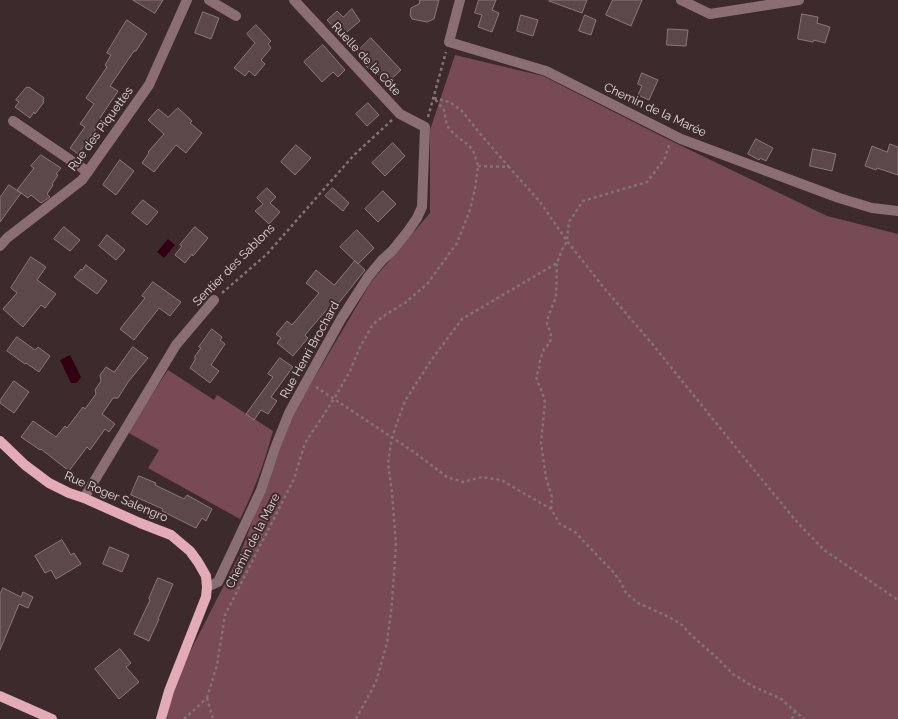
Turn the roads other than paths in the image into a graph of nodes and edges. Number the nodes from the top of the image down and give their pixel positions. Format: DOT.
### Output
graph roads {
  1 [pos="187,0"];
  2 [pos="209,0"];
  3 [pos="294,0"];
  4 [pos="460,0"];
  5 [pos="681,0"];
  6 [pos="799,0"];
  7 [pos="236,16"];
  8 [pos="12,121"];
  9 [pos="425,127"];
  10 [pos="88,172"];
  11 [pos="898,211"];
  12 [pos="0,246"];
  13 [pos="214,300"];
  14 [pos="0,441"];
  15 [pos="84,498"];
  16 [pos="207,587"];
  17 [pos="0,696"];
  18 [pos="52,719"];
  19 [pos="161,719"];
  1 -- 10 [label="street, Rue des Piquettes"];
  2 -- 7 [label="street"];
  3 -- 9 [label="street, Ruelle de la Côte"];
  4 -- 11 [label="street, Chemin de la Marée"];
  5 -- 6 [label="street"];
  8 -- 10 [label="street"];
  9 -- 16 [label="street, Rue Henri Brochard"];
  10 -- 12 [label="street, Rue des Piquettes"];
  13 -- 15 [label="street, Sentier des Sablons"];
  14 -- 15 [label="main road, Rue Roger Salengro"];
  15 -- 16 [label="main road, Rue Roger Salengro"];
  16 -- 19 [label="main road"];
  17 -- 18 [label="main road"];
}
